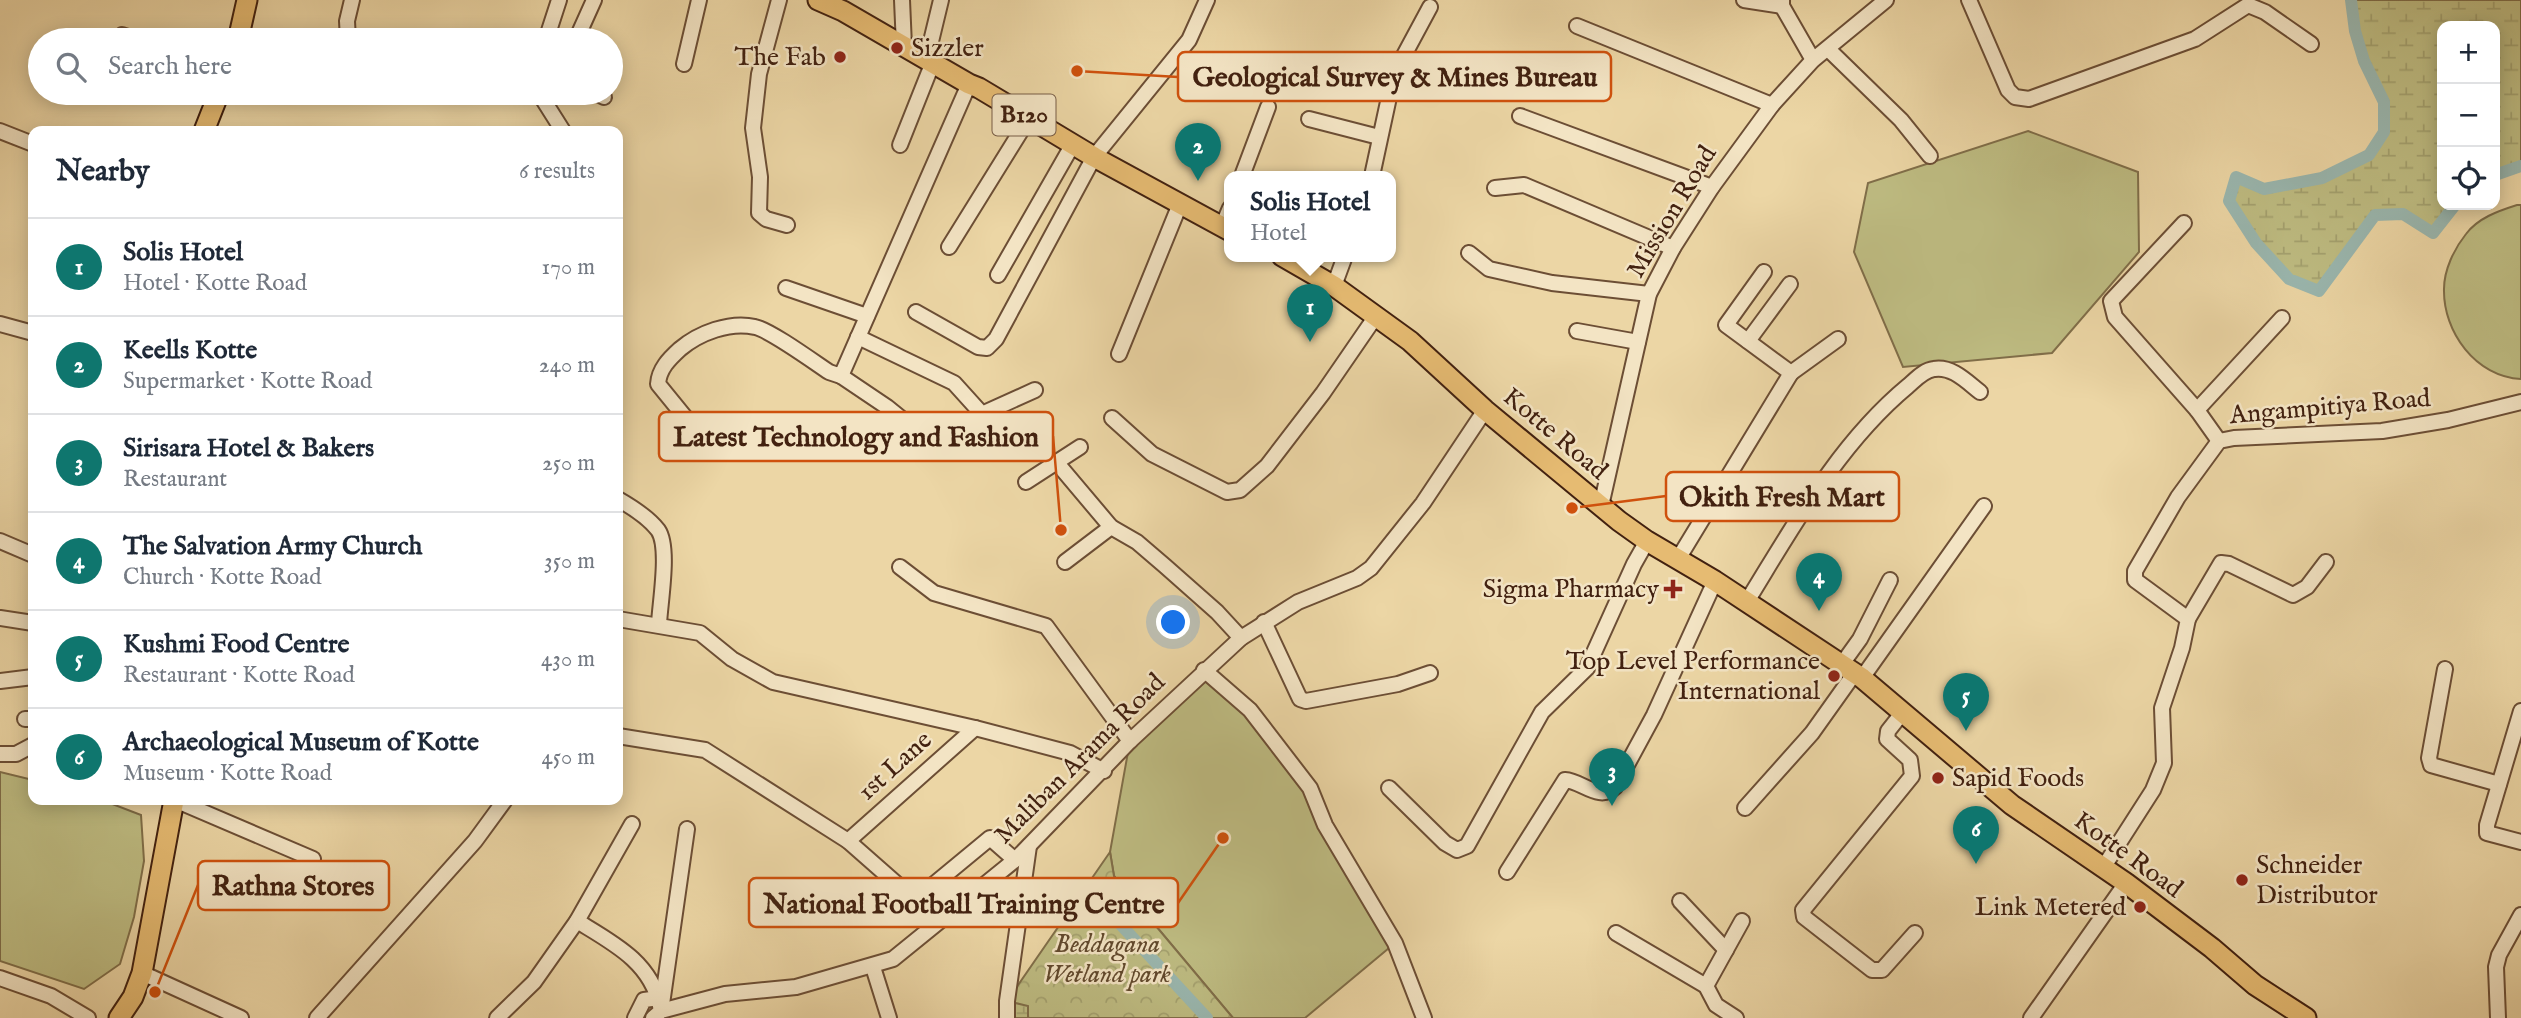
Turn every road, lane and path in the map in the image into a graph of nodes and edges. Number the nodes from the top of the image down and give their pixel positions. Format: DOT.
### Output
graph roads {
  1 [pos="247,0"];
  2 [pos="352,0"];
  3 [pos="559,0"];
  4 [pos="594,0"];
  5 [pos="699,0"];
  6 [pos="779,0"];
  7 [pos="818,0"];
  8 [pos="902,0"];
  9 [pos="941,0"];
  10 [pos="1207,0"];
  11 [pos="1744,0"];
  12 [pos="1886,0"];
  13 [pos="1969,0"];
  14 [pos="2253,2"];
  15 [pos="1782,3"];
  16 [pos="844,5"];
  17 [pos="1430,7"];
  18 [pos="1577,26"];
  19 [pos="241,28"];
  20 [pos="347,28"];
  21 [pos="550,28"];
  22 [pos="581,28"];
  23 [pos="2311,44"];
  24 [pos="904,46"];
  25 [pos="1828,50"];
  26 [pos="930,60"];
  27 [pos="1813,60"];
  28 [pos="684,64"];
  29 [pos="969,84"];
  30 [pos="1772,104"];
  31 [pos="214,105"];
  32 [pos="547,105"];
  33 [pos="1268,107"];
  34 [pos="1520,116"];
  35 [pos="1029,118"];
  36 [pos="1309,119"];
  37 [pos="206,126"];
  38 [pos="560,126"];
  39 [pos="0,131"];
  40 [pos="1379,138"];
  41 [pos="28,142"];
  42 [pos="1073,144"];
  43 [pos="900,145"];
  44 [pos="1930,156"];
  45 [pos="1094,157"];
  46 [pos="1244,171"];
  47 [pos="1373,171"];
  48 [pos="1712,187"];
  49 [pos="1495,188"];
  50 [pos="1180,204"];
  51 [pos="2184,223"];
  52 [pos="787,225"];
  53 [pos="1224,228"];
  54 [pos="949,247"];
  55 [pos="1673,248"];
  56 [pos="1469,253"];
  57 [pos="1292,262"];
  58 [pos="1343,262"];
  59 [pos="1764,272"];
  60 [pos="998,275"];
  61 [pos="1790,284"];
  62 [pos="1334,286"];
  63 [pos="786,288"];
  64 [pos="1649,294"];
  65 [pos="916,312"];
  66 [pos="867,316"];
  67 [pos="1376,316"];
  68 [pos="2282,318"];
  69 [pos="0,324"];
  70 [pos="1577,331"];
  71 [pos="28,332"];
  72 [pos="858,337"];
  73 [pos="1838,340"];
  74 [pos="1748,341"];
  75 [pos="1638,342"];
  76 [pos="1119,354"];
  77 [pos="1791,373"];
  78 [pos="841,376"];
  79 [pos="1035,390"];
  80 [pos="1980,392"];
  81 [pos="2521,402"];
  82 [pos="1485,410"];
  83 [pos="2197,410"];
  84 [pos="1112,418"];
  85 [pos="702,438"];
  86 [pos="929,441"];
  87 [pos="2219,441"];
  88 [pos="1080,447"];
  89 [pos="1057,463"];
  90 [pos="1026,482"];
  91 [pos="623,502"];
  92 [pos="1601,506"];
  93 [pos="1984,506"];
  94 [pos="1111,527"];
  95 [pos="0,541"];
  96 [pos="1647,541"];
  97 [pos="28,553"];
  98 [pos="1678,559"];
  99 [pos="1065,562"];
  100 [pos="2326,562"];
  101 [pos="900,567"];
  102 [pos="1890,580"];
  103 [pos="1715,582"];
  104 [pos="1746,603"];
  105 [pos="0,618"];
  106 [pos="2188,619"];
  107 [pos="623,620"];
  108 [pos="1264,622"];
  109 [pos="28,623"];
  110 [pos="659,624"];
  111 [pos="1241,638"];
  112 [pos="2445,669"];
  113 [pos="1204,670"];
  114 [pos="1852,672"];
  115 [pos="1430,673"];
  116 [pos="28,678"];
  117 [pos="0,681"];
  118 [pos="2521,711"];
  119 [pos="1903,712"];
  120 [pos="975,728"];
  121 [pos="623,737"];
  122 [pos="1130,741"];
  123 [pos="28,748"];
  124 [pos="0,754"];
  125 [pos="1104,771"];
  126 [pos="2499,784"];
  127 [pos="1389,788"];
  128 [pos="173,805"];
  129 [pos="186,805"];
  130 [pos="501,805"];
  131 [pos="1745,808"];
  132 [pos="632,824"];
  133 [pos="687,829"];
  134 [pos="848,841"];
  135 [pos="2521,842"];
  136 [pos="1029,846"];
  137 [pos="313,859"];
  138 [pos="1015,860"];
  139 [pos="2103,868"];
  140 [pos="1507,872"];
  141 [pos="2126,883"];
  142 [pos="1680,901"];
  143 [pos="2521,915"];
  144 [pos="578,921"];
  145 [pos="1742,921"];
  146 [pos="1616,933"];
  147 [pos="1915,933"];
  148 [pos="1726,950"];
  149 [pos="873,967"];
  150 [pos="142,973"];
  151 [pos="0,978"];
  152 [pos="1706,986"];
  153 [pos="657,1009"];
  154 [pos="1716,1012"];
  155 [pos="2301,1017"];
  156 [pos="88,1018"];
  157 [pos="119,1018"];
  158 [pos="241,1018"];
  159 [pos="317,1018"];
  160 [pos="497,1018"];
  161 [pos="635,1018"];
  162 [pos="889,1018"];
  163 [pos="1007,1018"];
  164 [pos="1424,1018"];
  165 [pos="1736,1018"];
  166 [pos="2031,1018"];
  167 [pos="2498,1018"];
  1 -- 19 [label="main road"];
  2 -- 20 [label="street"];
  3 -- 21 [label="street"];
  4 -- 22 [label="street"];
  5 -- 28 [label="street"];
  6 -- 52 [label="street"];
  7 -- 16 [label="main road, B120"];
  8 -- 24 [label="street"];
  9 -- 26 [label="street"];
  10 -- 45 [label="street"];
  11 -- 15 [label="street"];
  12 -- 25 [label="street, Mission Road"];
  13 -- 14 [label="street"];
  14 -- 23 [label="street"];
  15 -- 27 [label="street"];
  16 -- 24 [label="main road, B120"];
  17 -- 40 [label="street"];
  18 -- 30 [label="street"];
  24 -- 26 [label="main road, B120"];
  25 -- 27 [label="street, Mission Road"];
  25 -- 44 [label="street"];
  26 -- 29 [label="main road, B120"];
  26 -- 43 [label="street"];
  27 -- 30 [label="street, Mission Road"];
  29 -- 35 [label="main road, B120"];
  29 -- 66 [label="street"];
  30 -- 48 [label="street, Mission Road"];
  31 -- 37 [label="main road"];
  32 -- 38 [label="street"];
  33 -- 46 [label="street"];
  34 -- 48 [label="street"];
  35 -- 42 [label="main road, B120"];
  35 -- 54 [label="street"];
  36 -- 40 [label="street"];
  39 -- 41 [label="street"];
  40 -- 47 [label="street"];
  42 -- 45 [label="main road, B120"];
  42 -- 60 [label="street"];
  45 -- 50 [label="main road, B120"];
  45 -- 65 [label="street"];
  48 -- 55 [label="street, Mission Road"];
  49 -- 55 [label="street"];
  50 -- 53 [label="main road, B120"];
  50 -- 76 [label="street"];
  51 -- 83 [label="street"];
  55 -- 64 [label="street, Mission Road"];
  56 -- 64 [label="street"];
  57 -- 62 [label="main road, Kotte Road"];
  58 -- 62 [label="street"];
  59 -- 74 [label="street"];
  61 -- 74 [label="street"];
  62 -- 67 [label="main road, Kotte Road"];
  63 -- 66 [label="street"];
  64 -- 75 [label="street, Mission Road"];
  66 -- 72 [label="street"];
  67 -- 82 [label="main road, Kotte Road"];
  67 -- 84 [label="street"];
  68 -- 83 [label="street"];
  69 -- 71 [label="street"];
  70 -- 75 [label="street"];
  72 -- 78 [label="street"];
  72 -- 79 [label="street"];
  73 -- 77 [label="street"];
  74 -- 77 [label="street"];
  75 -- 92 [label="street, Mission Road"];
  77 -- 98 [label="street"];
  78 -- 85 [label="street"];
  78 -- 86 [label="street"];
  80 -- 104 [label="street"];
  81 -- 87 [label="street, Angampitiya Road"];
  82 -- 92 [label="main road, Kotte Road"];
  82 -- 108 [label="street, Maliban Arama Road"];
  83 -- 87 [label="street"];
  87 -- 106 [label="street, Angampitiya Road"];
  88 -- 89 [label="street"];
  89 -- 90 [label="street"];
  89 -- 94 [label="street"];
  91 -- 110 [label="street"];
  92 -- 96 [label="main road, Kotte Road"];
  93 -- 114 [label="street"];
  94 -- 99 [label="street"];
  94 -- 111 [label="street"];
  95 -- 97 [label="street"];
  96 -- 98 [label="main road, Kotte Road"];
  96 -- 127 [label="street"];
  98 -- 103 [label="main road, Kotte Road"];
  100 -- 106 [label="street"];
  101 -- 122 [label="street"];
  102 -- 114 [label="street"];
  103 -- 104 [label="main road, Kotte Road"];
  103 -- 140 [label="street"];
  104 -- 114 [label="main road, Kotte Road"];
  105 -- 109 [label="street"];
  106 -- 139 [label="street"];
  107 -- 110 [label="street"];
  108 -- 111 [label="street, Maliban Arama Road"];
  108 -- 115 [label="street"];
  110 -- 120 [label="street"];
  111 -- 113 [label="street, Maliban Arama Road"];
  112 -- 126 [label="street"];
  113 -- 122 [label="street, Maliban Arama Road"];
  113 -- 164 [label="street"];
  114 -- 119 [label="main road, Kotte Road"];
  114 -- 131 [label="street"];
  116 -- 117 [label="street"];
  118 -- 126 [label="street"];
  119 -- 139 [label="main road, Kotte Road"];
  119 -- 147 [label="street"];
  120 -- 125 [label="street"];
  120 -- 134 [label="street, 1st Lane"];
  121 -- 134 [label="street"];
  122 -- 125 [label="street, Maliban Arama Road"];
  123 -- 124 [label="street"];
  125 -- 136 [label="street, Maliban Arama Road"];
  126 -- 135 [label="street"];
  128 -- 150 [label="main road"];
  129 -- 137 [label="street"];
  130 -- 159 [label="street"];
  132 -- 144 [label="street"];
  133 -- 153 [label="street"];
  134 -- 138 [label="street"];
  136 -- 138 [label="street, Maliban Arama Road"];
  136 -- 163 [label="street"];
  138 -- 149 [label="street, Maliban Arama Road"];
  139 -- 141 [label="main road, Kotte Road"];
  141 -- 155 [label="main road, Kotte Road"];
  141 -- 166 [label="street"];
  142 -- 148 [label="street"];
  143 -- 167 [label="street"];
  144 -- 153 [label="street"];
  144 -- 160 [label="street"];
  145 -- 148 [label="street"];
  146 -- 152 [label="street"];
  148 -- 152 [label="street"];
  149 -- 153 [label="street, Maliban Arama Road"];
  149 -- 162 [label="street"];
  150 -- 157 [label="main road"];
  150 -- 158 [label="street"];
  151 -- 156 [label="street"];
  152 -- 154 [label="street"];
  153 -- 161 [label="street"];
  154 -- 165 [label="street"];
}
